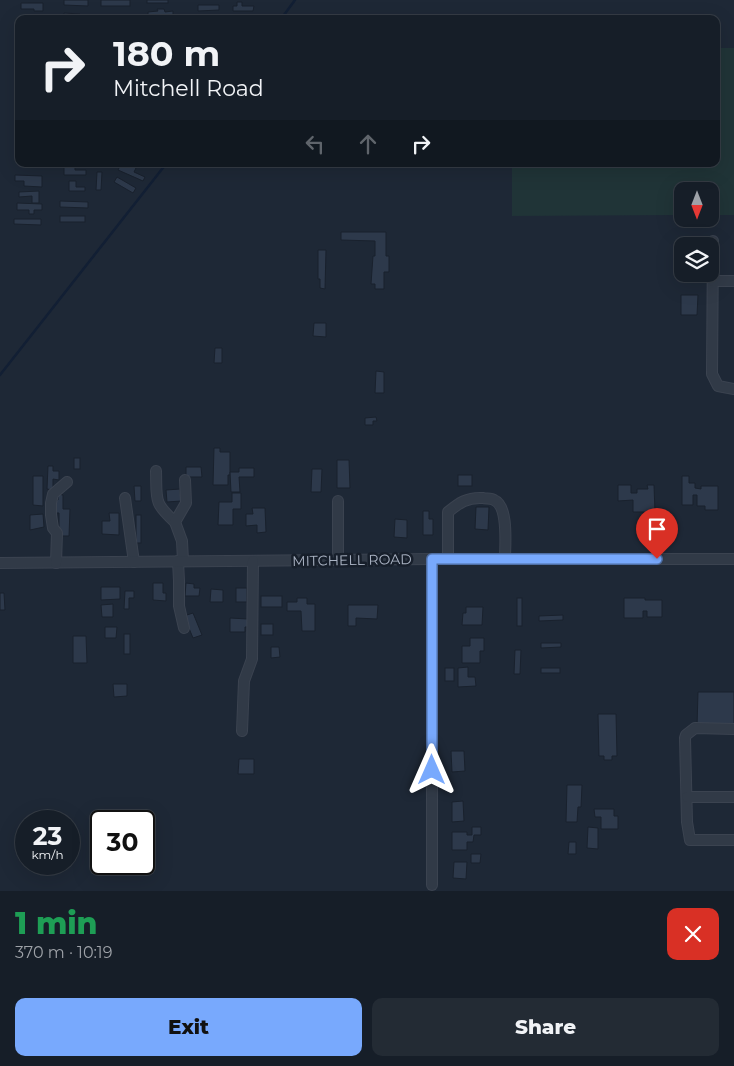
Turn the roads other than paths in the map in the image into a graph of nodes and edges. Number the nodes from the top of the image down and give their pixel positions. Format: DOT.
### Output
graph roads {
  1 [pos="719,281"];
  2 [pos="734,281"];
  3 [pos="713,282"];
  4 [pos="734,389"];
  5 [pos="156,471"];
  6 [pos="185,480"];
  7 [pos="66,482"];
  8 [pos="125,498"];
  9 [pos="338,501"];
  10 [pos="176,522"];
  11 [pos="432,559"];
  12 [pos="448,559"];
  13 [pos="505,559"];
  14 [pos="734,559"];
  15 [pos="338,560"];
  16 [pos="180,561"];
  17 [pos="253,561"];
  18 [pos="134,562"];
  19 [pos="0,563"];
  20 [pos="56,563"];
  21 [pos="184,628"];
  22 [pos="734,729"];
  23 [pos="242,731"];
  24 [pos="734,796"];
  25 [pos="687,797"];
  26 [pos="734,840"];
  27 [pos="432,885"];
  1 -- 2 [label="street"];
  3 -- 4 [label="street"];
  5 -- 10 [label="street"];
  6 -- 10 [label="street"];
  7 -- 20 [label="street"];
  8 -- 18 [label="street"];
  9 -- 15 [label="street"];
  10 -- 16 [label="street"];
  11 -- 12 [label="street, MITCHELL ROAD"];
  11 -- 15 [label="street, MITCHELL ROAD"];
  11 -- 27 [label="street"];
  12 -- 13 [label="street, MITCHELL ROAD"];
  12 -- 13 [label="street"];
  13 -- 14 [label="street, MITCHELL ROAD"];
  15 -- 17 [label="street, MITCHELL ROAD"];
  16 -- 17 [label="street, MITCHELL ROAD"];
  16 -- 18 [label="street, MITCHELL ROAD"];
  16 -- 21 [label="street"];
  17 -- 23 [label="street"];
  18 -- 20 [label="street, MITCHELL ROAD"];
  19 -- 20 [label="street, MITCHELL ROAD"];
  22 -- 25 [label="street"];
  24 -- 25 [label="street"];
  25 -- 26 [label="street"];
}
